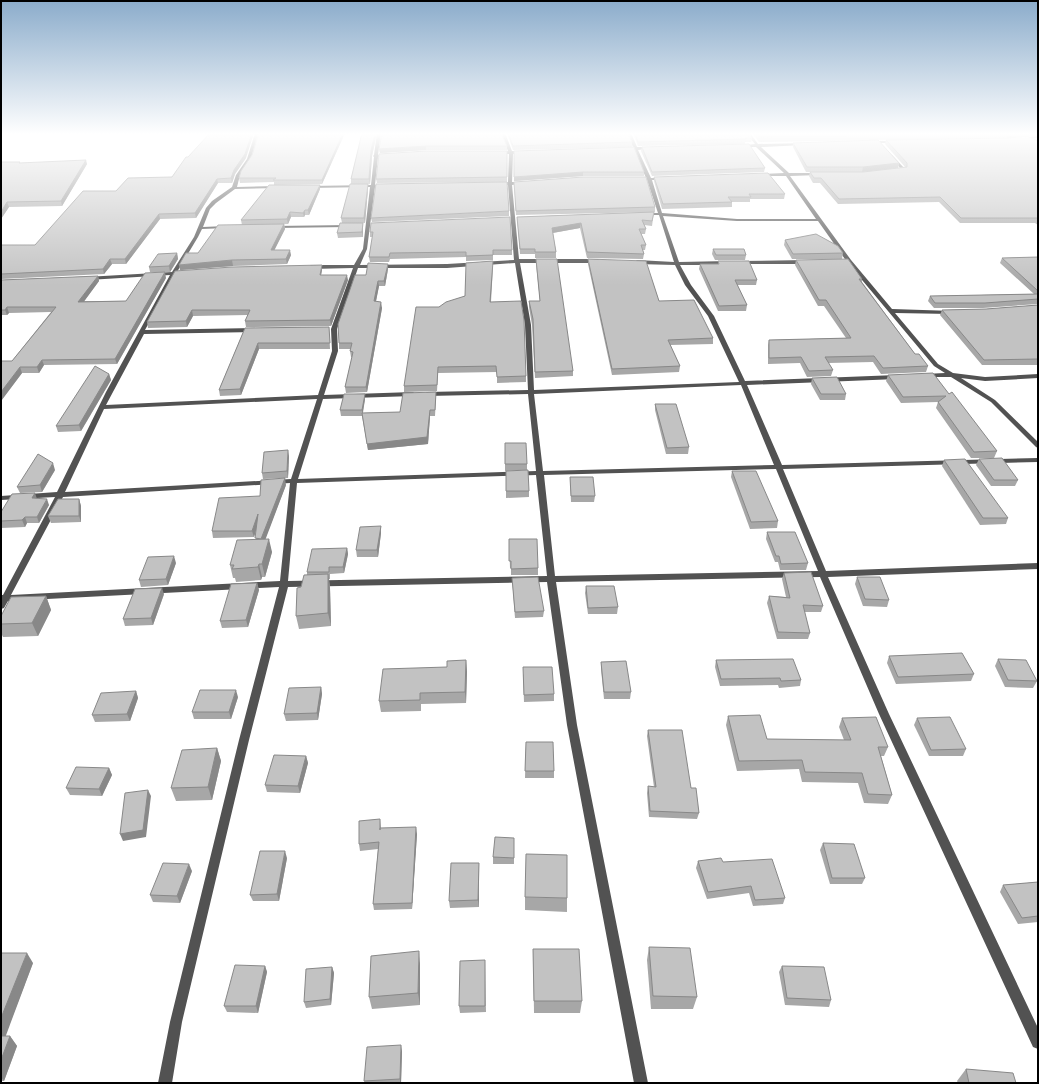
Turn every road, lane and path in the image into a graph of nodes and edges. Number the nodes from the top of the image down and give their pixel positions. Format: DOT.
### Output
graph roads {
  1 [pos="235,184"];
  2 [pos="488,184"];
  3 [pos="510,184"];
  4 [pos="515,184"];
  5 [pos="651,184"];
  6 [pos="794,184"];
  7 [pos="372,186"];
  8 [pos="393,186"];
  9 [pos="280,187"];
  10 [pos="303,187"];
  11 [pos="234,188"];
  12 [pos="638,214"];
  13 [pos="662,214"];
  14 [pos="505,219"];
  15 [pos="513,219"];
  16 [pos="520,219"];
  17 [pos="820,220"];
  18 [pos="361,225"];
  19 [pos="369,225"];
  20 [pos="377,225"];
  21 [pos="353,226"];
  22 [pos="233,227"];
  23 [pos="265,227"];
  24 [pos="201,228"];
  25 [pos="517,261"];
  26 [pos="605,261"];
  27 [pos="841,261"];
  28 [pos="849,261"];
  29 [pos="629,262"];
  30 [pos="810,262"];
  31 [pos="677,264"];
  32 [pos="357,265"];
  33 [pos="304,267"];
  34 [pos="188,273"];
  35 [pos="173,274"];
  36 [pos="79,278"];
  37 [pos="891,311"];
  38 [pos="961,312"];
  39 [pos="326,329"];
  40 [pos="334,329"];
  41 [pos="264,330"];
  42 [pos="141,332"];
  43 [pos="952,375"];
  44 [pos="1038,376"];
  45 [pos="905,377"];
  46 [pos="913,377"];
  47 [pos="743,383"];
  48 [pos="531,392"];
  49 [pos="320,396"];
  50 [pos="102,407"];
  51 [pos="1038,446"];
  52 [pos="1038,460"];
  53 [pos="779,467"];
  54 [pos="540,473"];
  55 [pos="294,481"];
  56 [pos="60,494"];
  57 [pos="1,498"];
  58 [pos="1038,566"];
  59 [pos="823,574"];
  60 [pos="551,578"];
  61 [pos="284,584"];
  62 [pos="2,601"];
  63 [pos="1038,1042"];
  64 [pos="165,1083"];
  65 [pos="641,1083"];
  1 -- 11 [label="street"];
  2 -- 3 [label="street"];
  3 -- 4 [label="street"];
  3 -- 15 [label="street"];
  5 -- 13 [label="street"];
  6 -- 17 [label="street"];
  7 -- 8 [label="street"];
  7 -- 10 [label="street"];
  7 -- 19 [label="street"];
  9 -- 11 [label="street"];
  11 -- 24 [label="street"];
  12 -- 13 [label="street"];
  13 -- 17 [label="street"];
  13 -- 31 [label="street"];
  14 -- 15 [label="street"];
  15 -- 16 [label="street"];
  15 -- 25 [label="street"];
  17 -- 28 [label="street"];
  18 -- 19 [label="street"];
  19 -- 20 [label="street"];
  19 -- 32 [label="street"];
  21 -- 23 [label="street"];
  22 -- 24 [label="street"];
  24 -- 35 [label="street"];
  25 -- 26 [label="street"];
  25 -- 32 [label="street"];
  25 -- 48 [label="street"];
  27 -- 28 [label="street"];
  28 -- 37 [label="street"];
  29 -- 31 [label="street"];
  30 -- 31 [label="street"];
  31 -- 47 [label="street"];
  32 -- 33 [label="street"];
  32 -- 40 [label="street"];
  34 -- 35 [label="street"];
  35 -- 36 [label="street"];
  35 -- 42 [label="street"];
  37 -- 38 [label="street"];
  37 -- 43 [label="street"];
  39 -- 40 [label="street"];
  40 -- 49 [label="street"];
  41 -- 42 [label="street"];
  42 -- 50 [label="street"];
  43 -- 44 [label="street"];
  43 -- 46 [label="street"];
  43 -- 51 [label="street"];
  45 -- 47 [label="street"];
  47 -- 48 [label="street"];
  47 -- 53 [label="street"];
  48 -- 49 [label="street"];
  48 -- 54 [label="street"];
  49 -- 50 [label="street"];
  49 -- 55 [label="street"];
  50 -- 56 [label="street"];
  52 -- 53 [label="street"];
  53 -- 54 [label="street"];
  53 -- 59 [label="street"];
  54 -- 55 [label="street"];
  54 -- 60 [label="street"];
  55 -- 56 [label="street"];
  55 -- 61 [label="street"];
  56 -- 57 [label="street"];
  56 -- 62 [label="street"];
  58 -- 59 [label="street"];
  59 -- 60 [label="street"];
  59 -- 63 [label="street"];
  60 -- 61 [label="street"];
  60 -- 65 [label="street"];
  61 -- 62 [label="street"];
  61 -- 64 [label="street"];
}
